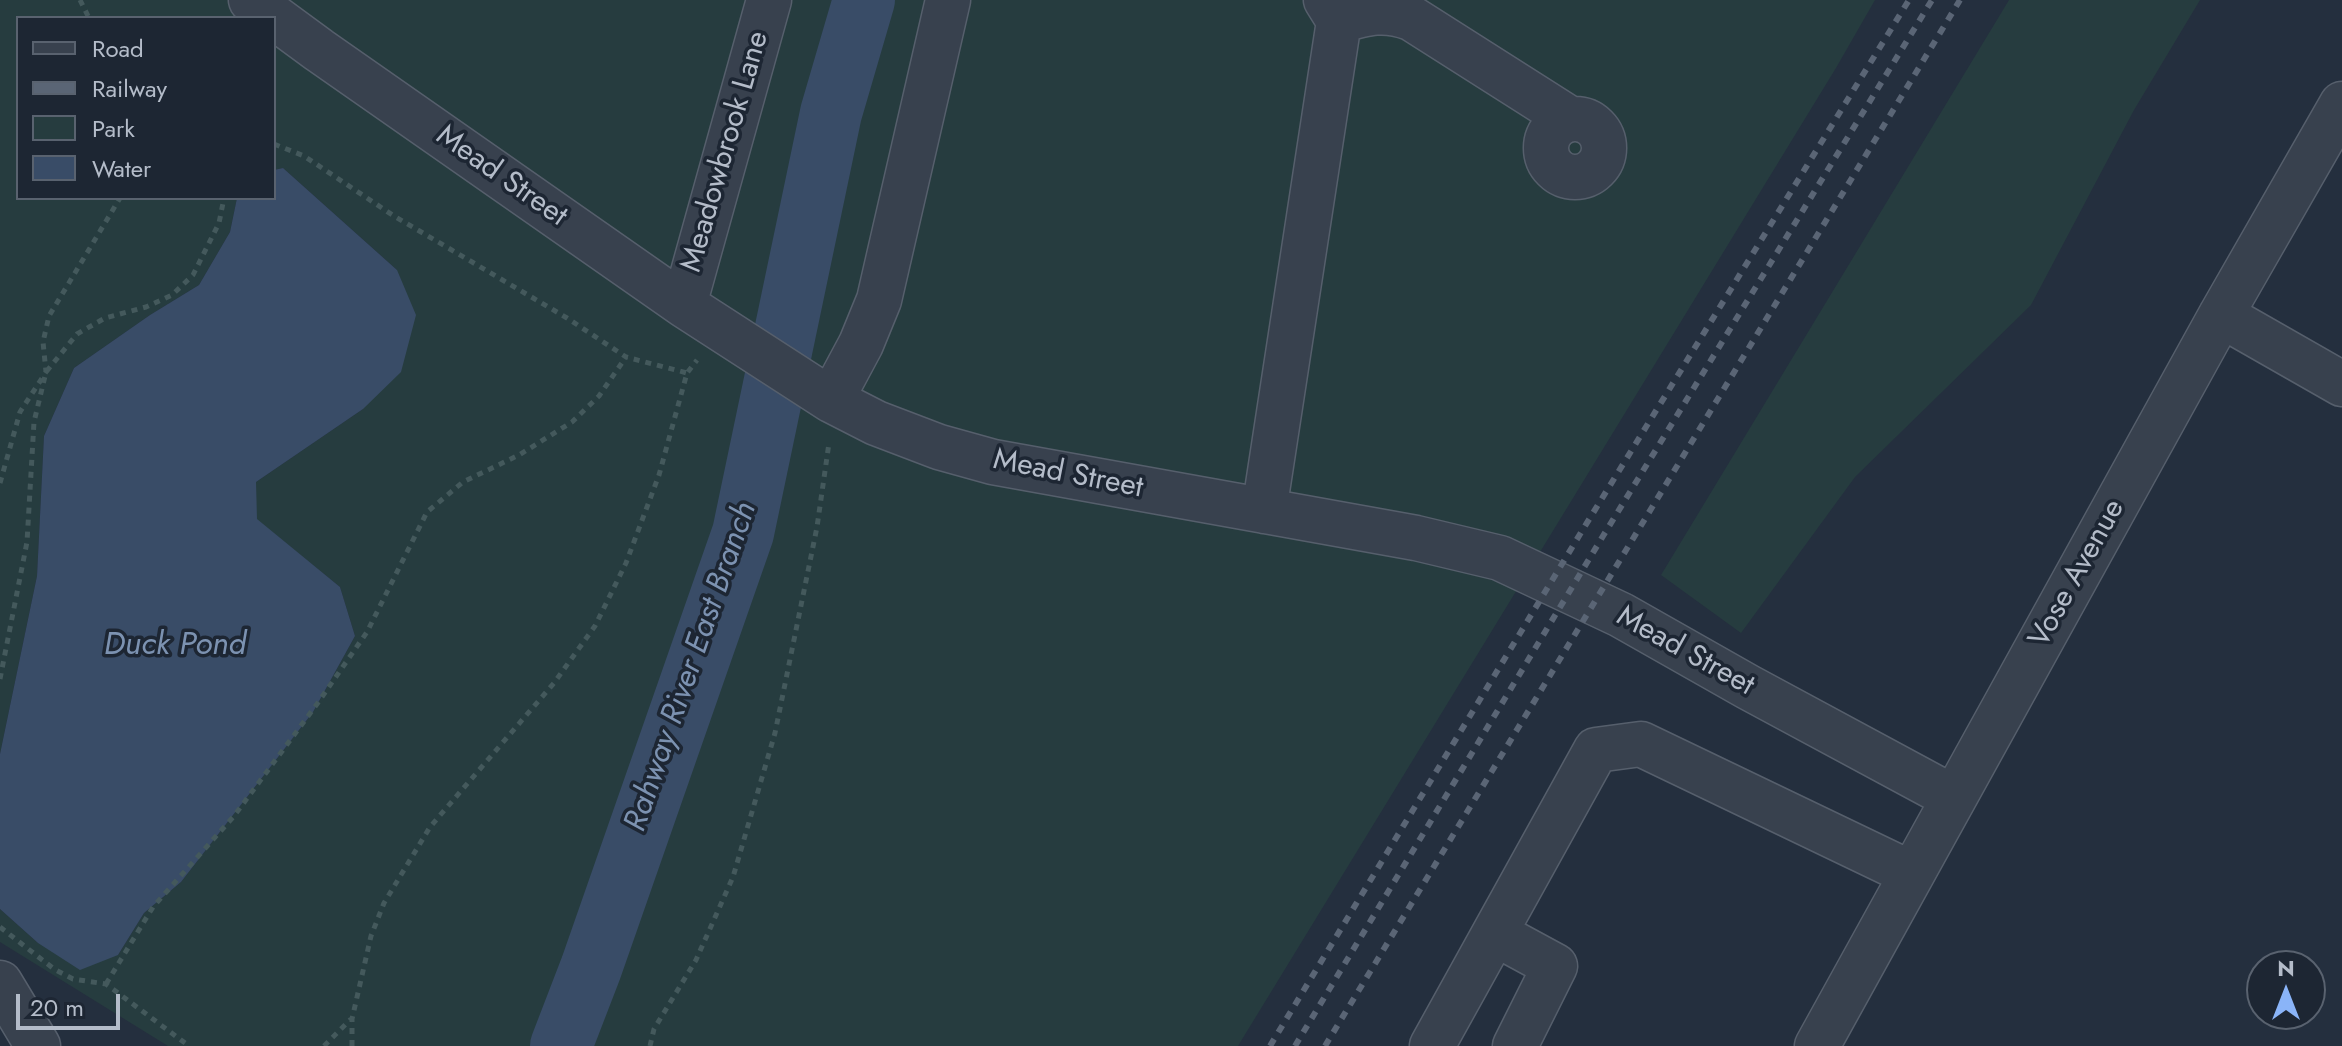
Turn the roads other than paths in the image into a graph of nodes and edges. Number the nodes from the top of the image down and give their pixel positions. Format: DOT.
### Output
graph roads {
  1 [pos="251,0"];
  2 [pos="769,0"];
  3 [pos="948,0"];
  4 [pos="1332,10"];
  5 [pos="273,16"];
  6 [pos="276,18"];
  7 [pos="2342,104"];
  8 [pos="1570,119"];
  9 [pos="684,305"];
  10 [pos="2221,315"];
  11 [pos="2342,384"];
  12 [pos="822,407"];
  13 [pos="1264,511"];
  14 [pos="1954,798"];
  15 [pos="1912,874"];
  16 [pos="1496,934"];
  17 [pos="0,983"];
  18 [pos="38,1046"];
  19 [pos="1432,1046"];
  20 [pos="1515,1046"];
  21 [pos="1817,1046"];
  1 -- 5 [label="street, Mead Street"];
  2 -- 9 [label="street, Meadowbrook Lane"];
  3 -- 12 [label="street"];
  4 -- 8 [label="street"];
  4 -- 13 [label="street"];
  6 -- 9 [label="street, Mead Street"];
  7 -- 10 [label="street, Vose Avenue"];
  9 -- 12 [label="street, Mead Street"];
  10 -- 11 [label="street"];
  10 -- 14 [label="street, Vose Avenue"];
  12 -- 13 [label="street, Mead Street"];
  13 -- 14 [label="street, Mead Street"];
  14 -- 15 [label="street, Vose Avenue"];
  15 -- 16 [label="street"];
  15 -- 21 [label="street, Vose Avenue"];
  16 -- 19 [label="street"];
  16 -- 20 [label="street"];
  17 -- 18 [label="street"];
}
